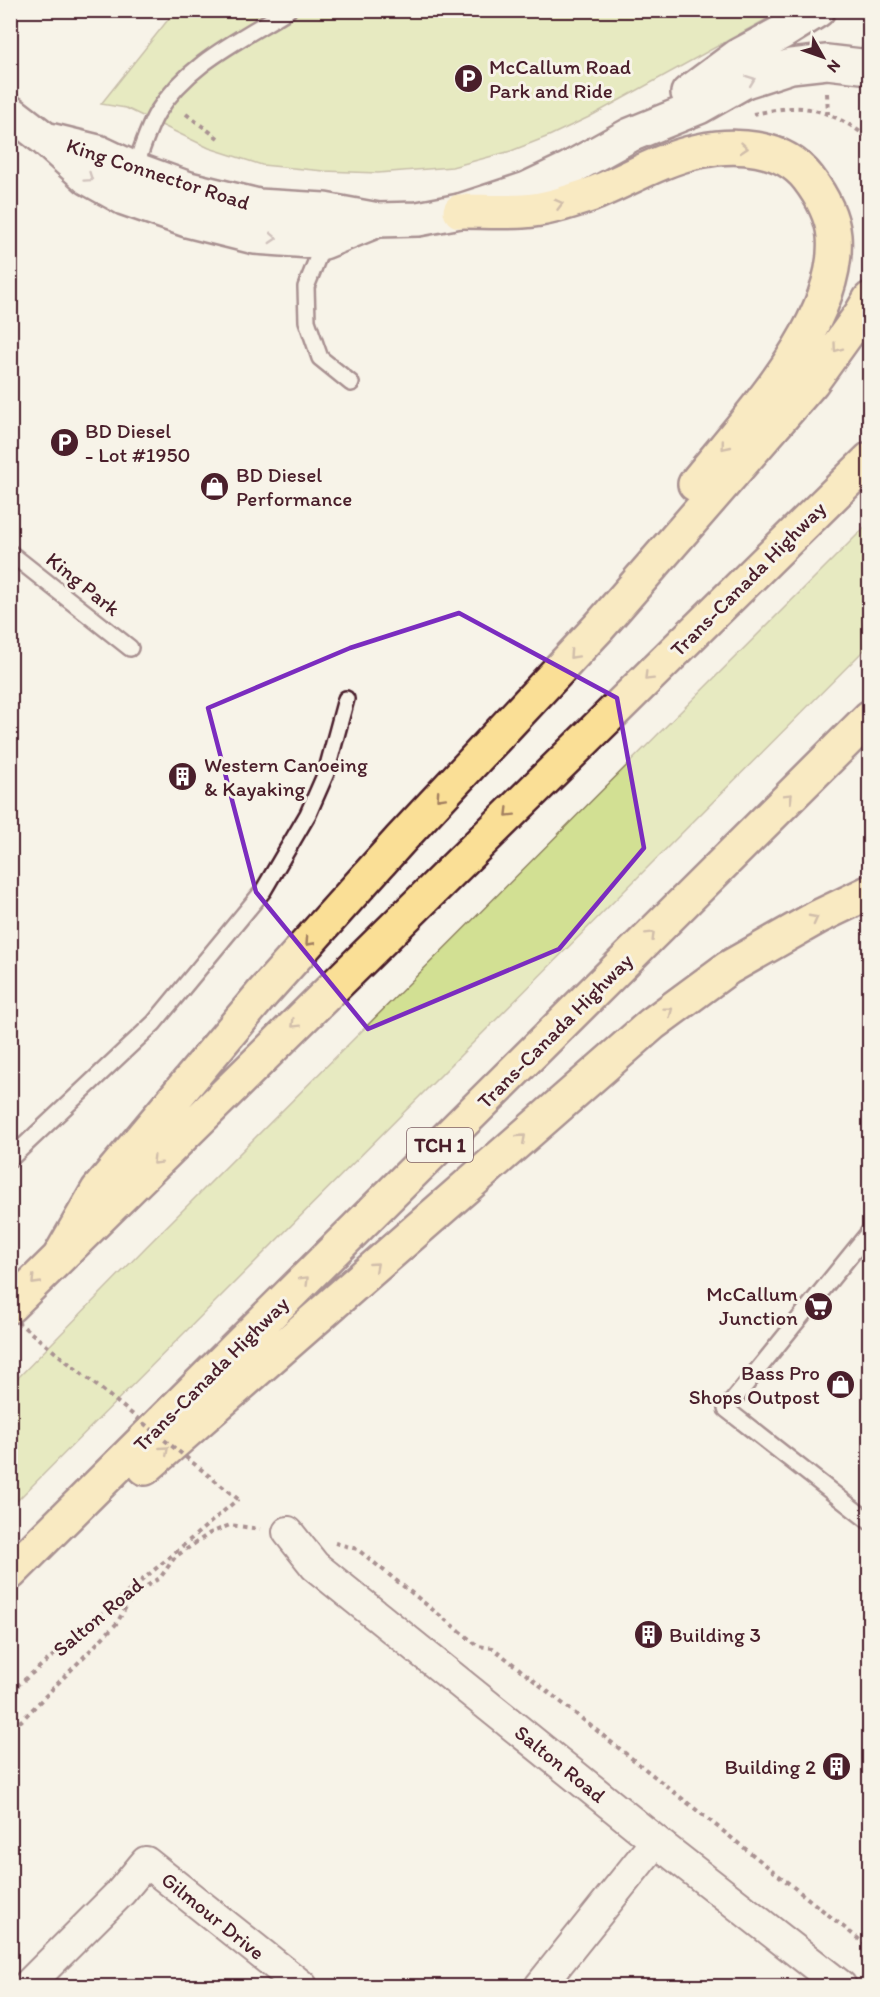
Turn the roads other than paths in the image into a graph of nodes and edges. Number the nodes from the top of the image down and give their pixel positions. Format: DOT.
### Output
graph roads {
  1 [pos="288,10"];
  2 [pos="818,10"];
  3 [pos="870,67"];
  4 [pos="10,112"];
  5 [pos="630,135"];
  6 [pos="45,140"];
  7 [pos="134,169"];
  8 [pos="460,211"];
  9 [pos="378,220"];
  10 [pos="324,242"];
  11 [pos="870,299"];
  12 [pos="351,383"];
  13 [pos="870,459"];
  14 [pos="10,553"];
  15 [pos="599,627"];
  16 [pos="129,648"];
  17 [pos="346,699"];
  18 [pos="870,717"];
  19 [pos="870,892"];
  20 [pos="10,1160"];
  21 [pos="870,1231"];
  22 [pos="60,1256"];
  23 [pos="10,1306"];
  24 [pos="870,1522"];
  25 [pos="288,1532"];
  26 [pos="10,1574"];
  27 [pos="10,1586"];
  28 [pos="656,1841"];
  29 [pos="27,1986"];
  30 [pos="302,1986"];
  31 [pos="540,1986"];
  32 [pos="842,1986"];
  1 -- 7 [label="lane"];
  2 -- 5 [label="street, King Connector Road"];
  5 -- 3 [label="street, King Connector Road, one-way"];
  4 -- 6 [label="street, King Connector Road"];
  5 -- 8 [label="street, King Connector Road"];
  6 -- 7 [label="street, King Connector Road"];
  6 -- 10 [label="street, King Connector Road, one-way"];
  7 -- 9 [label="street, King Connector Road"];
  8 -- 9 [label="street, King Connector Road"];
  8 -- 15 [label="highway, one-way"];
  9 -- 10 [label="street, King Connector Road"];
  10 -- 12 [label="lane"];
  11 -- 15 [label="highway, one-way"];
  13 -- 22 [label="highway, Trans-Canada Highway, one-way"];
  14 -- 16 [label="lane, King Park"];
  15 -- 22 [label="highway, one-way"];
  17 -- 20 [label="lane"];
  26 -- 18 [label="highway, Trans-Canada Highway / TCH 1, one-way"];
  27 -- 19 [label="highway, one-way"];
  21 -- 24 [label="lane"];
  22 -- 23 [label="highway, Trans-Canada Highway, one-way"];
  25 -- 28 [label="street, Salton Road"];
  28 -- 31 [label="street"];
  28 -- 32 [label="street, Salton Road"];
  29 -- 30 [label="street, Gilmour Drive"];
}
